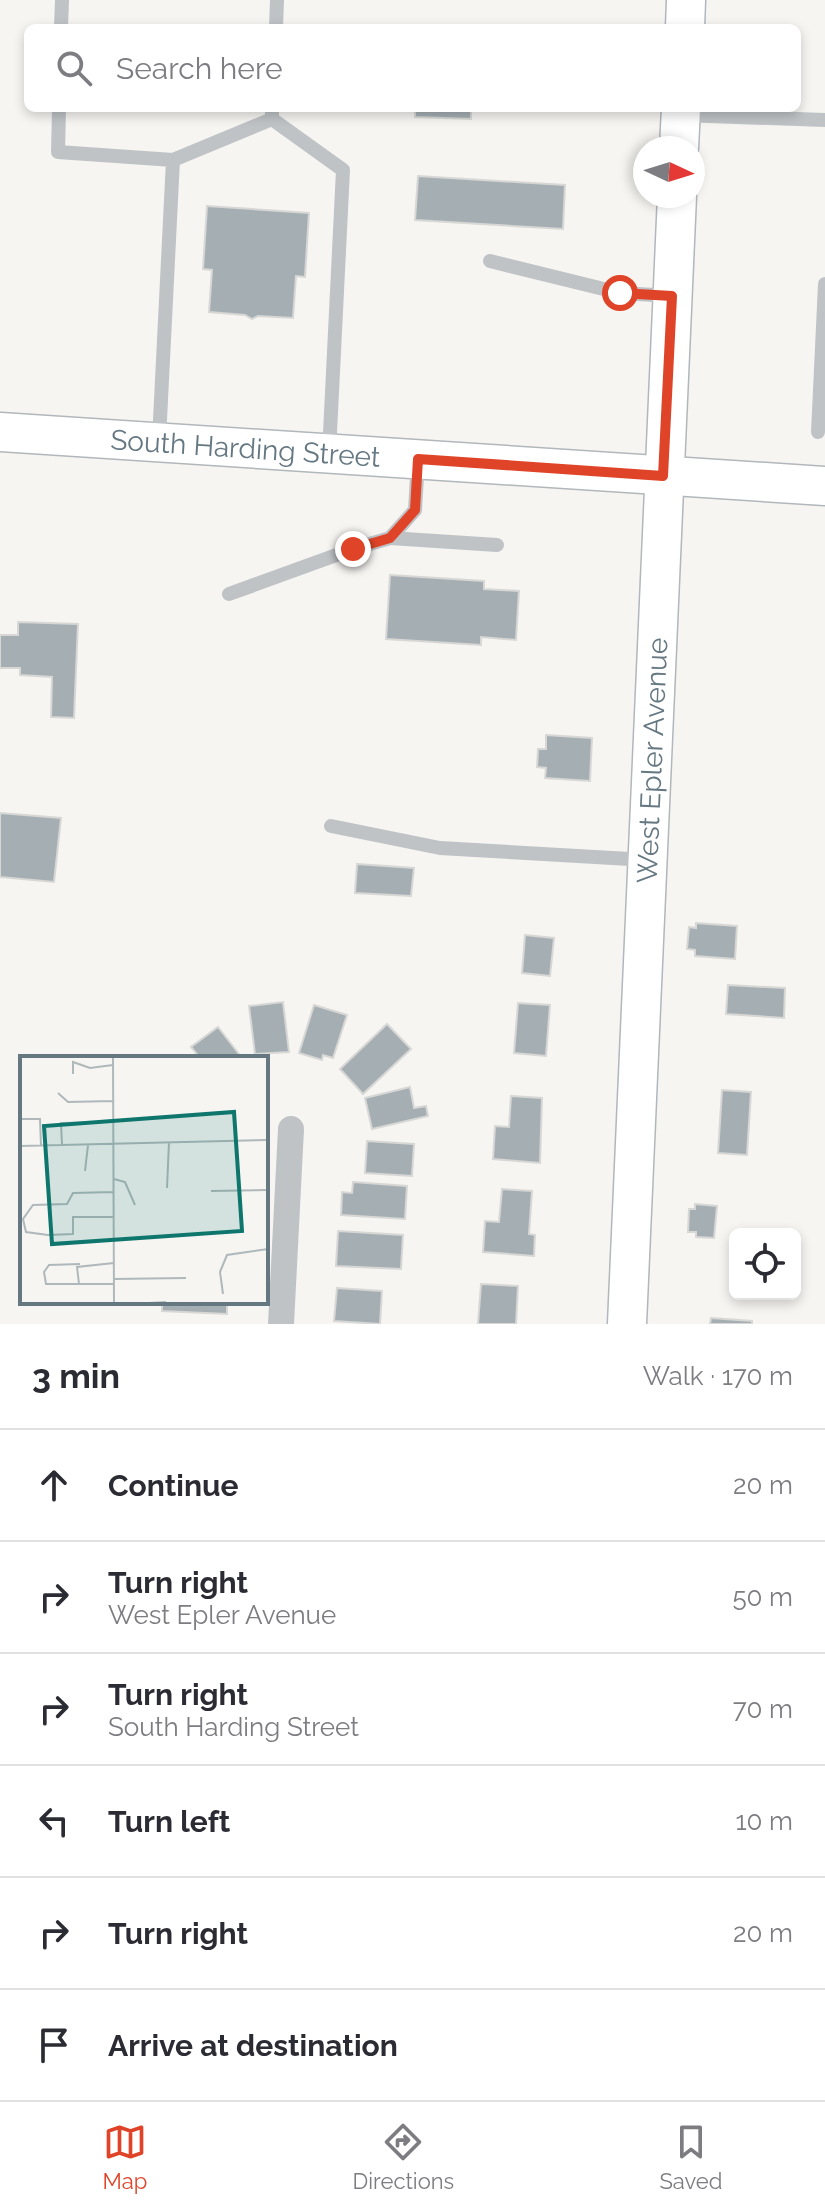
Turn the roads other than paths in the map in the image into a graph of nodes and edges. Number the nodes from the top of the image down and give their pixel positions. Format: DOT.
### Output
graph roads {
  1 [pos="62,0"];
  2 [pos="277,0"];
  3 [pos="686,0"];
  4 [pos="61,24"];
  5 [pos="276,24"];
  6 [pos="685,24"];
  7 [pos="59,112"];
  8 [pos="272,113"];
  9 [pos="825,120"];
  10 [pos="681,124"];
  11 [pos="173,160"];
  12 [pos="676,208"];
  13 [pos="490,261"];
  14 [pos="825,284"];
  15 [pos="672,296"];
  16 [pos="0,432"];
  17 [pos="818,432"];
  18 [pos="158,442"];
  19 [pos="329,453"];
  20 [pos="418,459"];
  21 [pos="663,476"];
  22 [pos="825,486"];
  23 [pos="390,538"];
  24 [pos="497,545"];
  25 [pos="229,594"];
  26 [pos="331,826"];
  27 [pos="647,860"];
  28 [pos="291,1129"];
  29 [pos="281,1324"];
  30 [pos="627,1324"];
  1 -- 4 [label="lane"];
  2 -- 5 [label="lane"];
  3 -- 6 [label="street"];
  7 -- 11 [label="lane"];
  8 -- 11 [label="lane"];
  8 -- 19 [label="lane"];
  9 -- 10 [label="lane"];
  11 -- 18 [label="lane"];
  12 -- 15 [label="street, West Epler Avenue"];
  13 -- 15 [label="lane"];
  14 -- 17 [label="lane"];
  15 -- 21 [label="street, West Epler Avenue"];
  16 -- 18 [label="street, South Harding Street"];
  18 -- 19 [label="street, South Harding Street"];
  19 -- 20 [label="street, South Harding Street"];
  20 -- 21 [label="street, South Harding Street"];
  20 -- 23 [label="lane"];
  21 -- 22 [label="street, South Harding Street"];
  21 -- 27 [label="street, West Epler Avenue"];
  23 -- 24 [label="lane"];
  23 -- 25 [label="lane"];
  26 -- 27 [label="lane"];
  27 -- 30 [label="street, West Epler Avenue"];
  28 -- 29 [label="street"];
}
